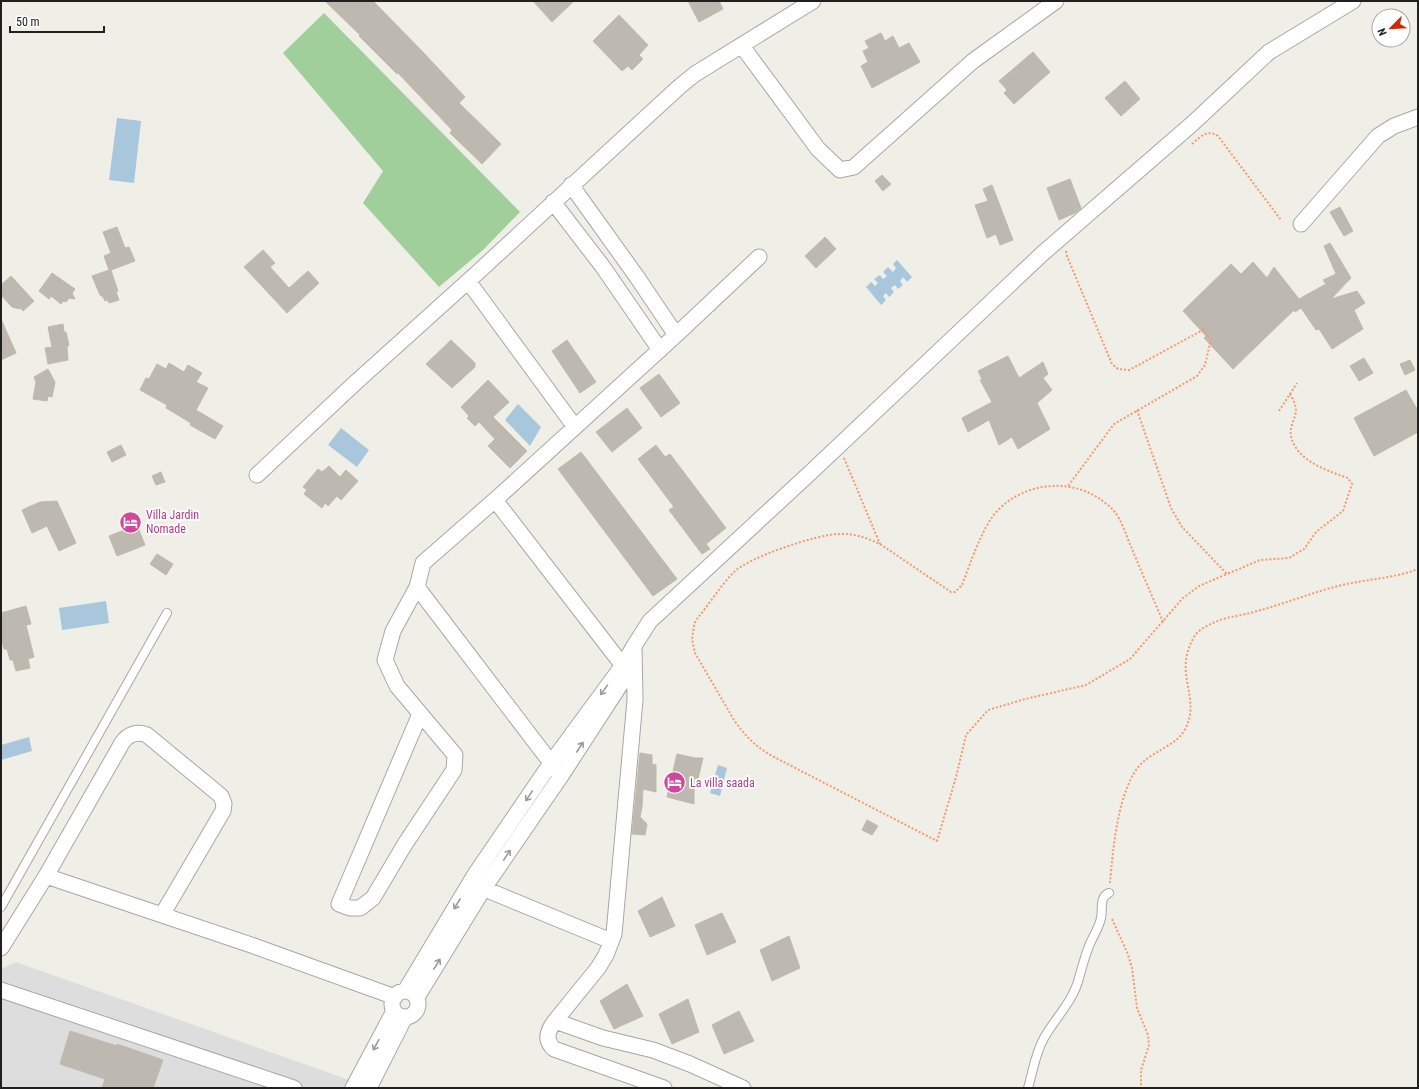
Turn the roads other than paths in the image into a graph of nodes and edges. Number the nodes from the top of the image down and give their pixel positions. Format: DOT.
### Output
graph roads {
  1 [pos="813,1"];
  2 [pos="1056,1"];
  3 [pos="1353,1"];
  4 [pos="742,46"];
  5 [pos="1418,117"];
  6 [pos="571,185"];
  7 [pos="553,202"];
  8 [pos="1301,224"];
  9 [pos="759,257"];
  10 [pos="637,277"];
  11 [pos="468,281"];
  12 [pos="621,293"];
  13 [pos="676,335"];
  14 [pos="660,350"];
  15 [pos="575,427"];
  16 [pos="257,475"];
  17 [pos="495,500"];
  18 [pos="417,587"];
  19 [pos="167,613"];
  20 [pos="628,668"];
  21 [pos="420,714"];
  22 [pos="551,763"];
  23 [pos="561,776"];
  24 [pos="46,876"];
  25 [pos="470,883"];
  26 [pos="484,888"];
  27 [pos="1109,894"];
  28 [pos="1,907"];
  29 [pos="162,915"];
  30 [pos="611,941"];
  31 [pos="1,948"];
  32 [pos="1,990"];
  33 [pos="403,1002"];
  34 [pos="555,1020"];
  35 [pos="294,1088"];
  36 [pos="353,1088"];
  37 [pos="368,1088"];
  38 [pos="664,1088"];
  39 [pos="743,1088"];
  40 [pos="1028,1088"];
  1 -- 4 [label="street"];
  2 -- 4 [label="street"];
  3 -- 20 [label="street"];
  4 -- 6 [label="street"];
  5 -- 8 [label="street"];
  6 -- 7 [label="street"];
  6 -- 10 [label="street"];
  7 -- 11 [label="street"];
  7 -- 12 [label="street"];
  9 -- 13 [label="street"];
  10 -- 12 [label="street"];
  10 -- 13 [label="street"];
  11 -- 15 [label="street"];
  11 -- 16 [label="street"];
  12 -- 14 [label="street"];
  13 -- 14 [label="street"];
  14 -- 15 [label="street"];
  15 -- 17 [label="street"];
  17 -- 18 [label="street"];
  17 -- 20 [label="street"];
  18 -- 21 [label="street"];
  18 -- 22 [label="street"];
  19 -- 28 [label="lane"];
  20 -- 22 [label="street, one-way"];
  23 -- 20 [label="street, one-way"];
  20 -- 30 [label="street"];
  21 -- 21 [label="street"];
  22 -- 23 [label="street"];
  22 -- 25 [label="street, one-way"];
  26 -- 23 [label="street, one-way"];
  24 -- 29 [label="street"];
  24 -- 29 [label="street"];
  24 -- 31 [label="street"];
  25 -- 26 [label="street"];
  25 -- 33 [label="street, one-way"];
  26 -- 30 [label="street"];
  33 -- 26 [label="street, one-way"];
  27 -- 40 [label="lane"];
  29 -- 33 [label="street"];
  30 -- 34 [label="street"];
  32 -- 35 [label="street"];
  33 -- 36 [label="street, one-way"];
  33 -- 37 [label="street"];
  34 -- 38 [label="street"];
  34 -- 39 [label="street"];
}
